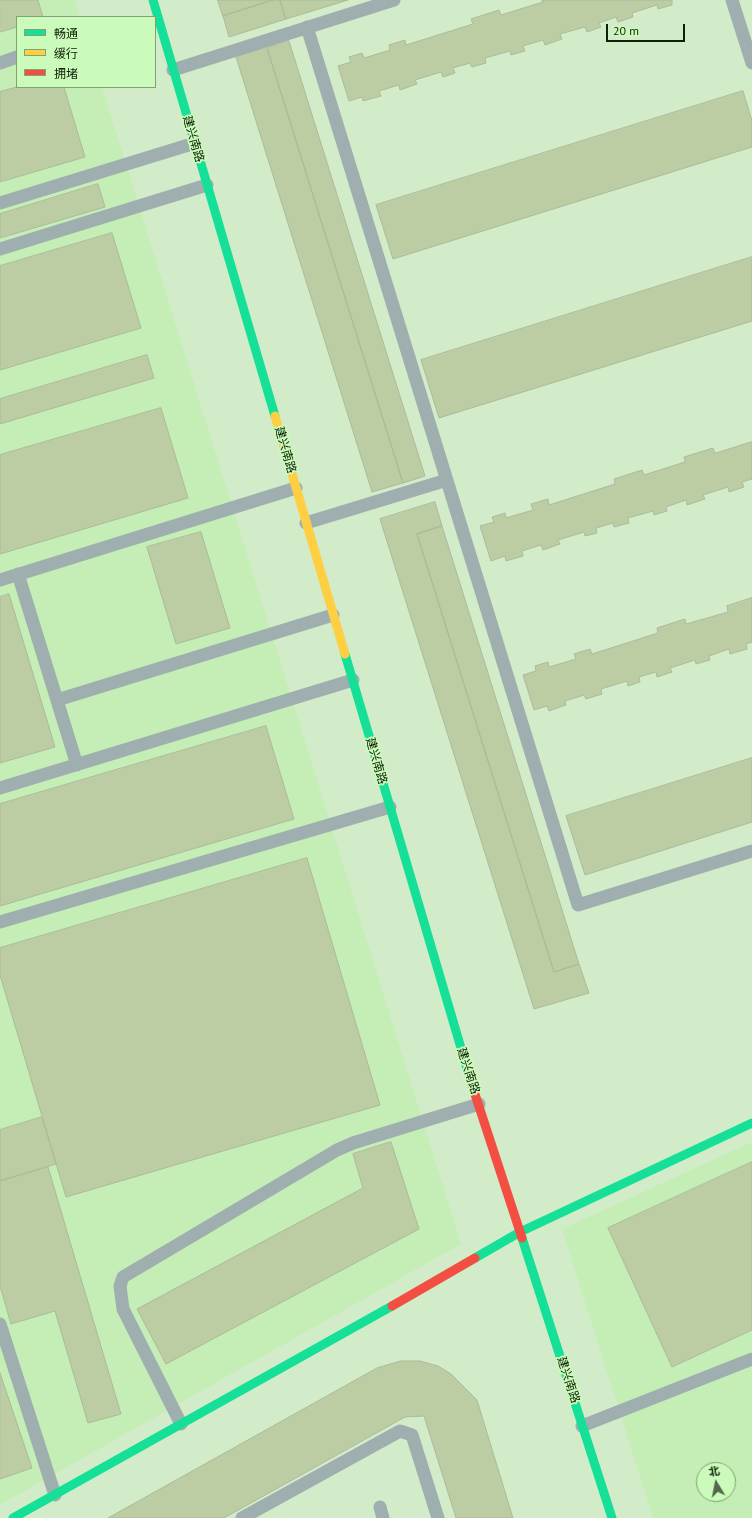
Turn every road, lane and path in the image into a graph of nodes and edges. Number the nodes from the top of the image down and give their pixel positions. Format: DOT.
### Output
graph roads {
  1 [pos="152,0"];
  2 [pos="394,0"];
  3 [pos="732,0"];
  4 [pos="153,16"];
  5 [pos="156,24"];
  6 [pos="307,27"];
  7 [pos="16,58"];
  8 [pos="0,63"];
  9 [pos="752,63"];
  10 [pos="173,70"];
  11 [pos="194,143"];
  12 [pos="207,185"];
  13 [pos="0,203"];
  14 [pos="0,249"];
  15 [pos="447,480"];
  16 [pos="296,488"];
  17 [pos="306,523"];
  18 [pos="18,574"];
  19 [pos="0,580"];
  20 [pos="334,615"];
  21 [pos="353,680"];
  22 [pos="57,700"];
  23 [pos="77,765"];
  24 [pos="0,788"];
  25 [pos="390,807"];
  26 [pos="752,851"];
  27 [pos="0,922"];
  28 [pos="479,1104"];
  29 [pos="752,1123"];
  30 [pos="520,1232"];
  31 [pos="0,1324"];
  32 [pos="752,1359"];
  33 [pos="181,1424"];
  34 [pos="582,1426"];
  35 [pos="55,1495"];
  36 [pos="13,1518"];
  37 [pos="242,1518"];
  38 [pos="438,1518"];
  39 [pos="612,1518"];
  1 -- 4 [label="street, 建兴南路"];
  2 -- 6 [label="lane"];
  3 -- 9 [label="lane"];
  5 -- 10 [label="street, 建兴南路"];
  6 -- 10 [label="lane"];
  6 -- 15 [label="lane"];
  7 -- 8 [label="lane"];
  10 -- 11 [label="street, 建兴南路"];
  11 -- 12 [label="street, 建兴南路"];
  11 -- 13 [label="lane"];
  12 -- 14 [label="lane"];
  12 -- 16 [label="street, 建兴南路"];
  15 -- 17 [label="lane"];
  15 -- 26 [label="lane"];
  16 -- 17 [label="street, 建兴南路"];
  16 -- 18 [label="lane"];
  17 -- 20 [label="street, 建兴南路"];
  18 -- 19 [label="lane"];
  18 -- 22 [label="lane"];
  20 -- 21 [label="street, 建兴南路"];
  20 -- 22 [label="lane"];
  21 -- 23 [label="lane"];
  21 -- 25 [label="street, 建兴南路"];
  22 -- 23 [label="lane"];
  23 -- 24 [label="lane"];
  25 -- 27 [label="lane"];
  25 -- 28 [label="street, 建兴南路"];
  28 -- 30 [label="street, 建兴南路"];
  28 -- 33 [label="lane"];
  29 -- 30 [label="street"];
  30 -- 33 [label="street"];
  30 -- 34 [label="street, 建兴南路"];
  31 -- 35 [label="lane"];
  32 -- 34 [label="lane"];
  33 -- 35 [label="street"];
  34 -- 39 [label="street, 建兴南路"];
  35 -- 36 [label="street"];
  37 -- 38 [label="lane"];
}
